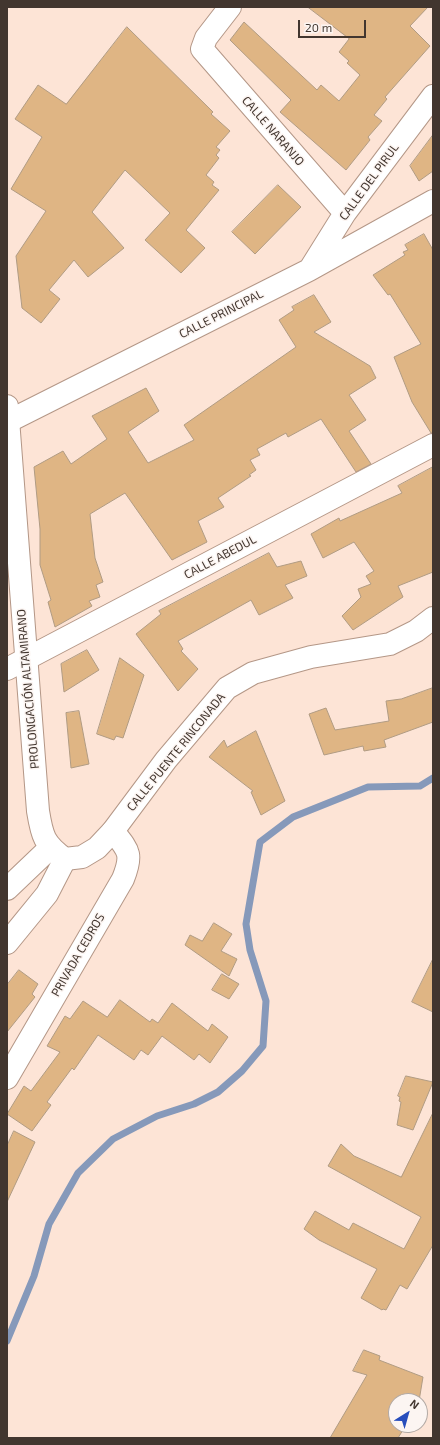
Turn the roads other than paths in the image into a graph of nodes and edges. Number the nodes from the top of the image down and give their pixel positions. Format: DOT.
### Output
graph roads {
  1 [pos="230,7"];
  2 [pos="433,96"];
  3 [pos="433,201"];
  4 [pos="345,213"];
  5 [pos="309,270"];
  6 [pos="8,416"];
  7 [pos="433,445"];
  8 [pos="433,618"];
  9 [pos="16,664"];
  10 [pos="113,831"];
  11 [pos="58,854"];
  12 [pos="7,888"];
  13 [pos="7,943"];
  14 [pos="7,1078"];
  1 -- 4 [label="street, CALLE NARANJO"];
  2 -- 4 [label="street, CALLE DEL PIRUL"];
  3 -- 5 [label="street, CALLE PRINCIPAL"];
  4 -- 5 [label="street, CALLE DEL PIRUL"];
  5 -- 6 [label="street, CALLE PRINCIPAL"];
  6 -- 9 [label="street, PROLONGACIÓN ALTAMIRANO"];
  7 -- 9 [label="street, CALLE ABEDUL"];
  8 -- 10 [label="street, CALLE PUENTE RINCONADA"];
  9 -- 11 [label="street, PROLONGACIÓN ALTAMIRANO"];
  10 -- 11 [label="street, CALLE PUENTE RINCONADA"];
  10 -- 14 [label="street, PRIVADA CEDROS"];
  11 -- 12 [label="street"];
  11 -- 13 [label="street"];
}
